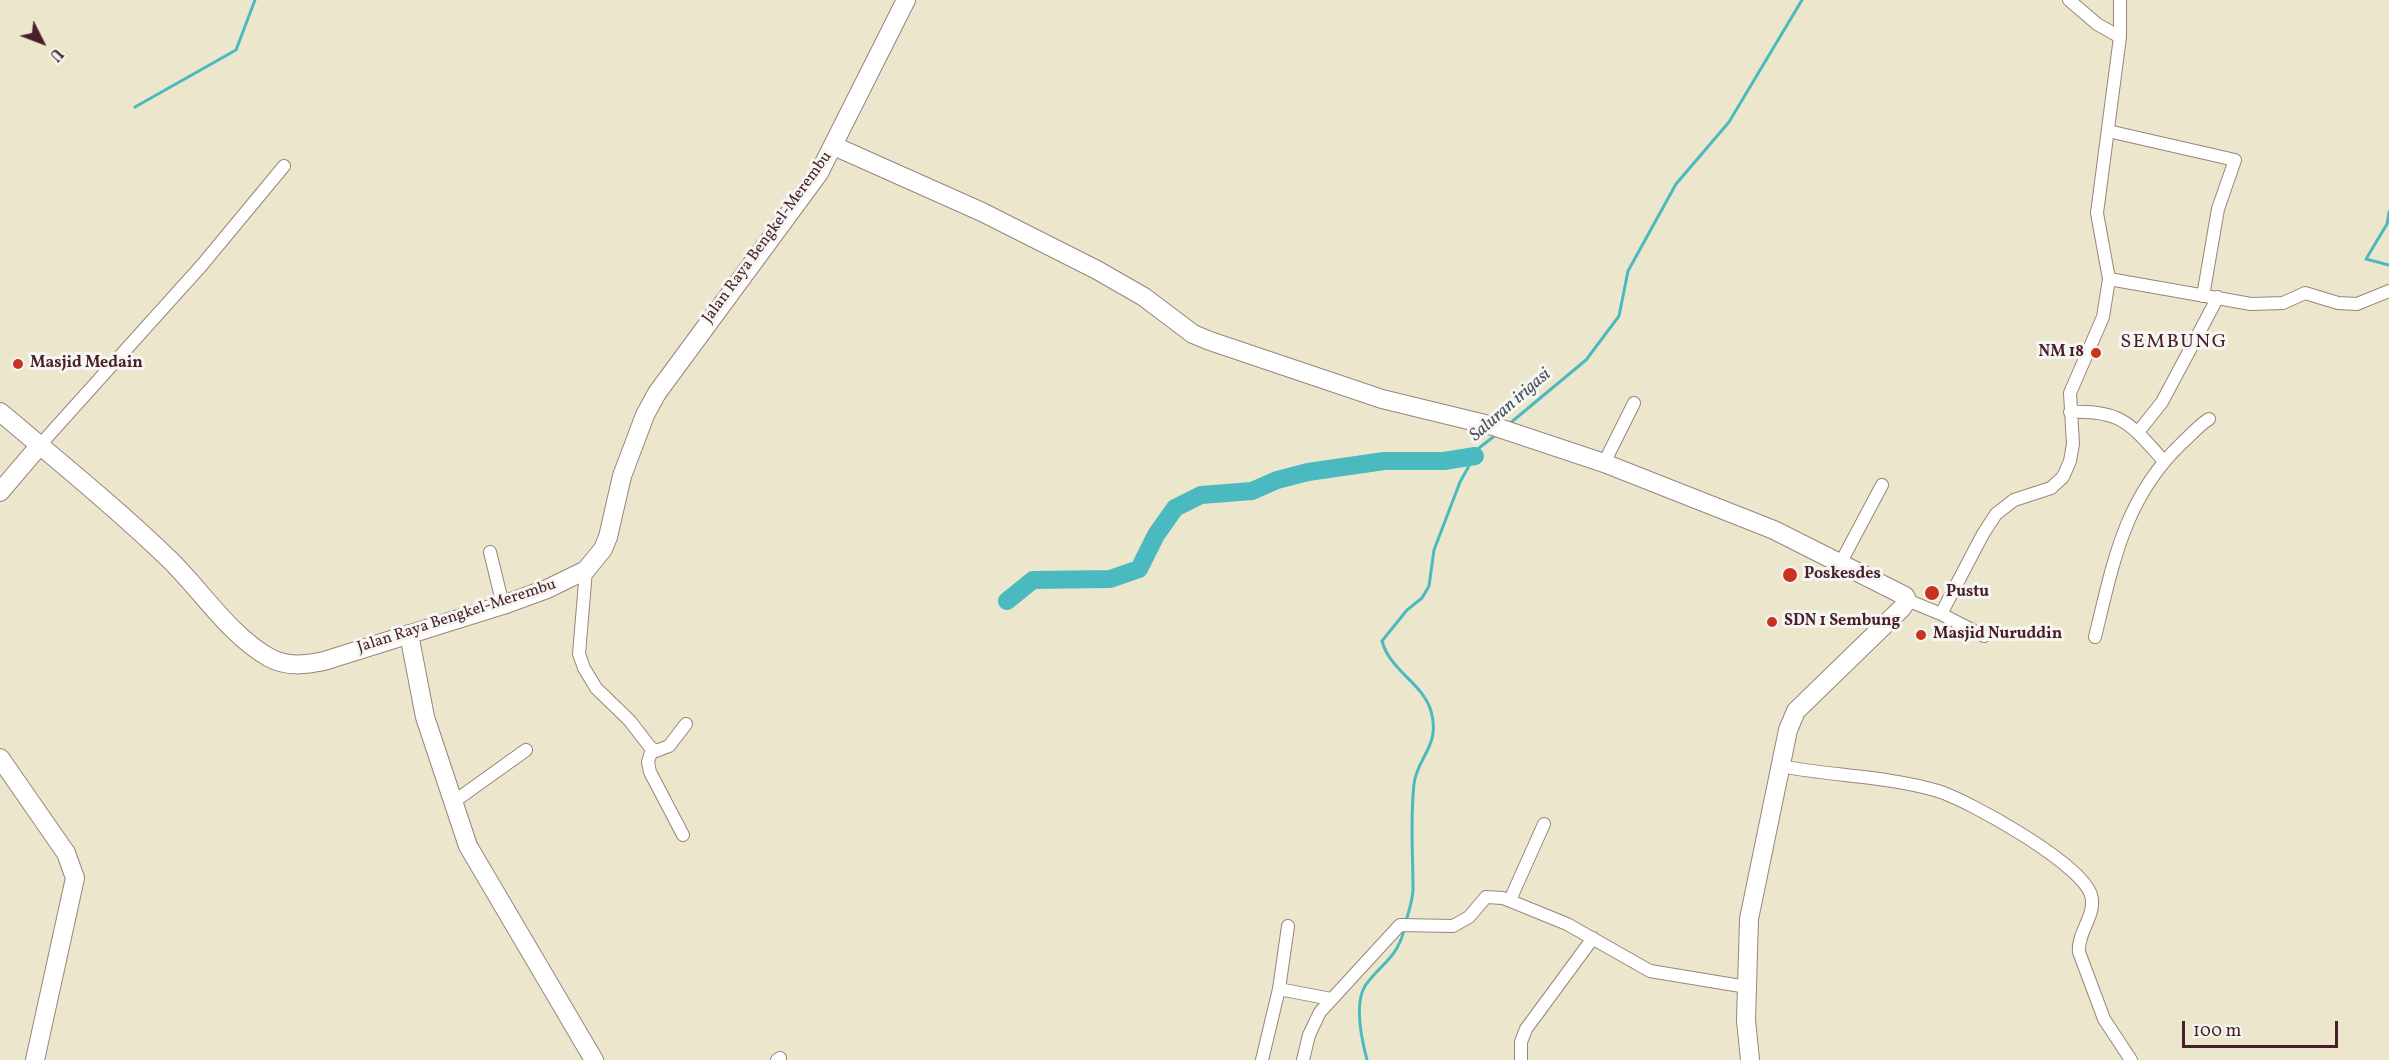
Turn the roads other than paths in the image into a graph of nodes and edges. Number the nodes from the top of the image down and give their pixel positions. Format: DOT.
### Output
graph roads {
  1 [pos="906,0"];
  2 [pos="2068,0"];
  3 [pos="2120,0"];
  4 [pos="2120,38"];
  5 [pos="2108,131"];
  6 [pos="834,146"];
  7 [pos="284,166"];
  8 [pos="2109,279"];
  9 [pos="2389,291"];
  10 [pos="2203,296"];
  11 [pos="2218,297"];
  12 [pos="1634,403"];
  13 [pos="0,412"];
  14 [pos="2070,412"];
  15 [pos="2209,419"];
  16 [pos="2139,431"];
  17 [pos="40,445"];
  18 [pos="2164,461"];
  19 [pos="1604,463"];
  20 [pos="1882,485"];
  21 [pos="0,492"];
  22 [pos="490,552"];
  23 [pos="1841,562"];
  24 [pos="586,570"];
  25 [pos="1906,600"];
  26 [pos="503,605"];
  27 [pos="1941,614"];
  28 [pos="409,634"];
  29 [pos="1984,636"];
  30 [pos="2095,637"];
  31 [pos="686,724"];
  32 [pos="652,749"];
  33 [pos="526,750"];
  34 [pos="0,758"];
  35 [pos="1780,766"];
  36 [pos="452,803"];
  37 [pos="1544,824"];
  38 [pos="682,835"];
  39 [pos="1510,900"];
  40 [pos="1288,926"];
  41 [pos="1593,938"];
  42 [pos="1747,987"];
  43 [pos="1279,989"];
  44 [pos="1331,999"];
  45 [pos="35,1060"];
  46 [pos="594,1060"];
  47 [pos="1262,1060"];
  48 [pos="1303,1060"];
  49 [pos="1521,1060"];
  50 [pos="1750,1060"];
  51 [pos="2131,1060"];
  1 -- 6 [label="street, Jalan Raya Bengkel-Merembu"];
  2 -- 4 [label="street"];
  3 -- 4 [label="street"];
  4 -- 5 [label="street"];
  5 -- 8 [label="street"];
  5 -- 10 [label="street"];
  6 -- 19 [label="street"];
  6 -- 24 [label="street, Jalan Raya Bengkel-Merembu"];
  7 -- 17 [label="street"];
  8 -- 10 [label="street"];
  8 -- 14 [label="street"];
  9 -- 11 [label="street"];
  10 -- 11 [label="street"];
  11 -- 16 [label="street"];
  12 -- 19 [label="street"];
  13 -- 17 [label="street, Jalan Raya Bengkel-Merembu"];
  14 -- 16 [label="street"];
  14 -- 27 [label="street"];
  15 -- 18 [label="street"];
  16 -- 18 [label="street"];
  17 -- 21 [label="street"];
  17 -- 28 [label="street, Jalan Raya Bengkel-Merembu"];
  18 -- 30 [label="street"];
  19 -- 23 [label="street"];
  20 -- 23 [label="street"];
  22 -- 26 [label="street"];
  23 -- 25 [label="street"];
  24 -- 26 [label="street, Jalan Raya Bengkel-Merembu"];
  24 -- 32 [label="street"];
  25 -- 27 [label="street"];
  25 -- 35 [label="street"];
  26 -- 28 [label="street, Jalan Raya Bengkel-Merembu"];
  27 -- 29 [label="street"];
  28 -- 36 [label="street"];
  31 -- 32 [label="street"];
  32 -- 38 [label="street"];
  33 -- 36 [label="street"];
  34 -- 45 [label="street"];
  35 -- 42 [label="street"];
  35 -- 51 [label="street"];
  36 -- 46 [label="street"];
  37 -- 39 [label="street"];
  39 -- 41 [label="street"];
  39 -- 44 [label="street"];
  40 -- 43 [label="street"];
  41 -- 42 [label="street"];
  41 -- 49 [label="street"];
  42 -- 50 [label="street"];
  43 -- 44 [label="street"];
  43 -- 47 [label="street"];
  44 -- 48 [label="street"];
}
